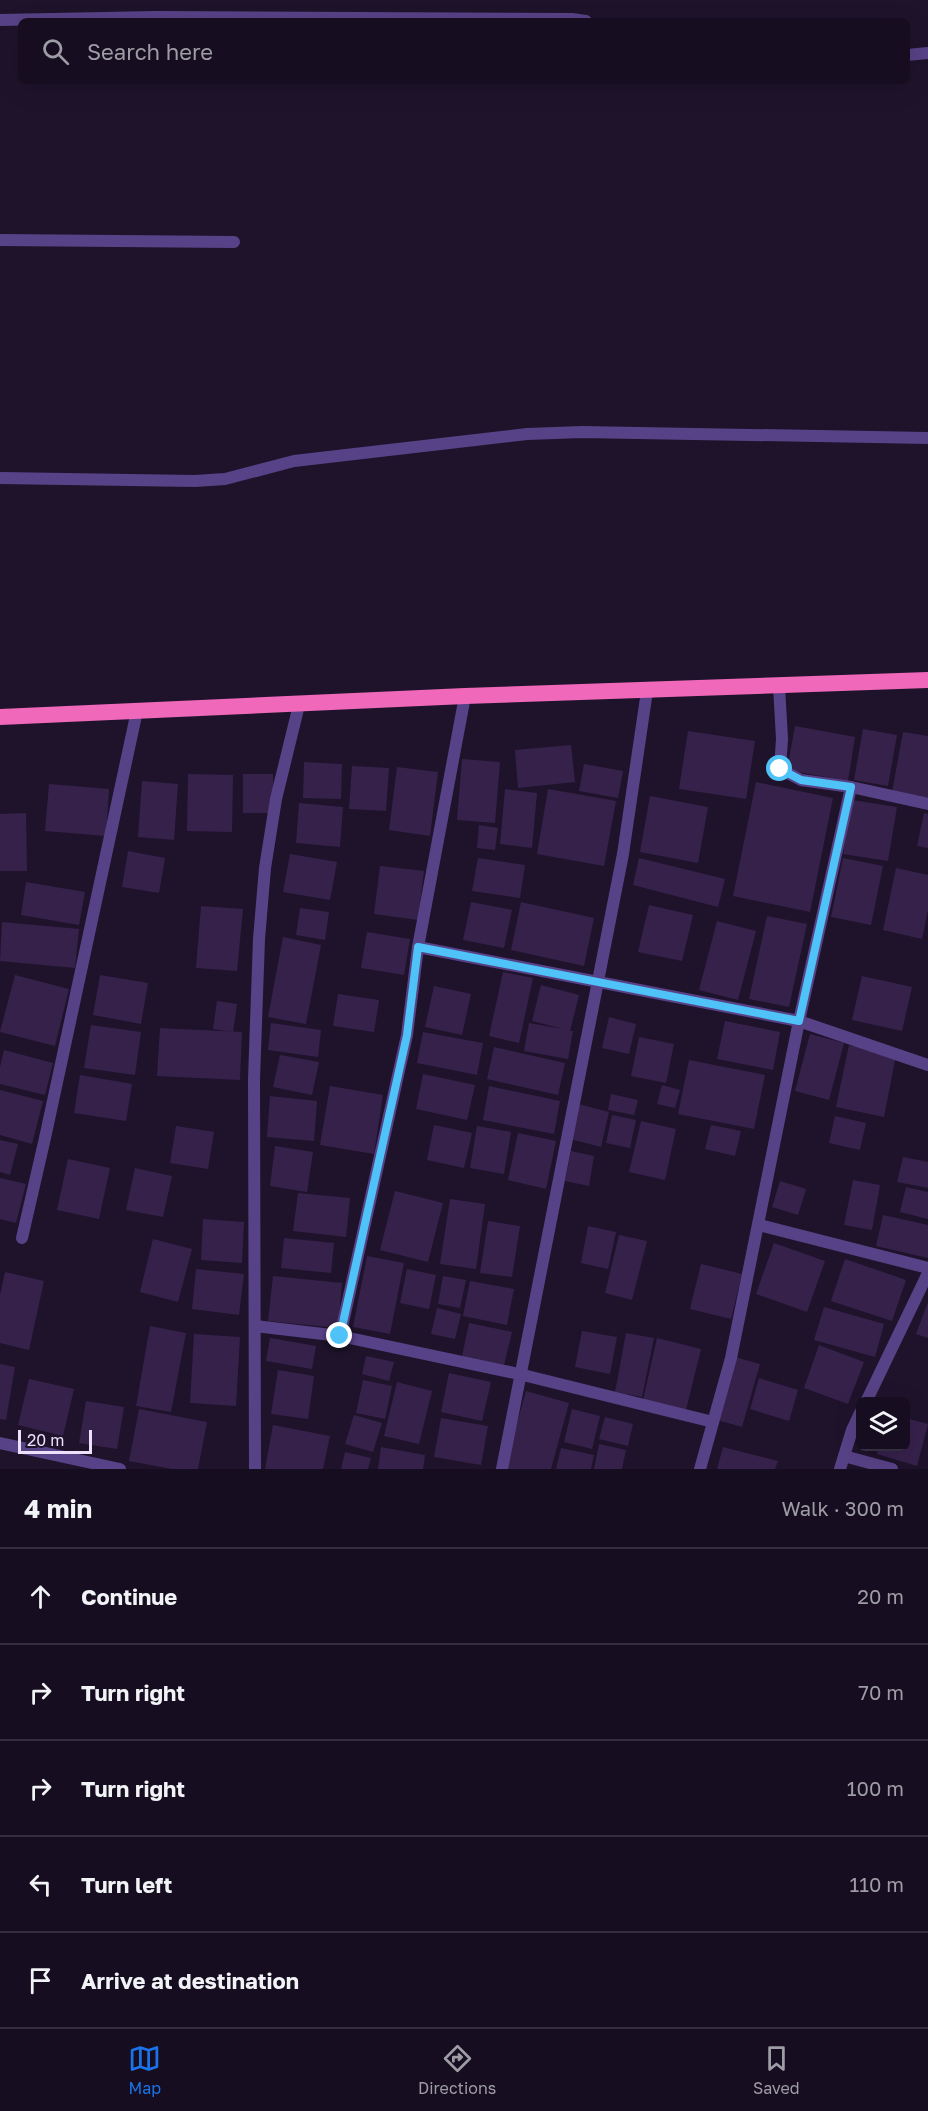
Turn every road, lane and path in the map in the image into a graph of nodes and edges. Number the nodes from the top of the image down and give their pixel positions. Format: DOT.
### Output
graph roads {
  1 [pos="112,18"];
  2 [pos="370,18"];
  3 [pos="0,20"];
  4 [pos="18,20"];
  5 [pos="928,53"];
  6 [pos="910,55"];
  7 [pos="0,240"];
  8 [pos="234,242"];
  9 [pos="928,438"];
  10 [pos="0,478"];
  11 [pos="928,680"];
  12 [pos="779,686"];
  13 [pos="647,691"];
  14 [pos="465,696"];
  15 [pos="299,705"];
  16 [pos="138,711"];
  17 [pos="0,717"];
  18 [pos="851,787"];
  19 [pos="928,804"];
  20 [pos="418,947"];
  21 [pos="599,981"];
  22 [pos="799,1021"];
  23 [pos="928,1065"];
  24 [pos="759,1225"];
  25 [pos="22,1238"];
  26 [pos="928,1268"];
  27 [pos="928,1274"];
  28 [pos="255,1326"];
  29 [pos="340,1336"];
  30 [pos="519,1374"];
  31 [pos="868,1397"];
  32 [pos="714,1422"];
  33 [pos="856,1422"];
  34 [pos="0,1443"];
  35 [pos="844,1456"];
  36 [pos="120,1469"];
  37 [pos="255,1469"];
  38 [pos="502,1469"];
  39 [pos="700,1469"];
  40 [pos="840,1469"];
  41 [pos="892,1469"];
  1 -- 2 [label="street"];
  3 -- 4 [label="street"];
  5 -- 6 [label="street"];
  7 -- 8 [label="street"];
  9 -- 10 [label="street"];
  11 -- 12 [label="highway"];
  12 -- 13 [label="highway"];
  12 -- 18 [label="street"];
  13 -- 14 [label="highway"];
  13 -- 21 [label="street"];
  14 -- 15 [label="highway"];
  14 -- 20 [label="street"];
  15 -- 16 [label="highway"];
  15 -- 28 [label="street"];
  16 -- 17 [label="highway"];
  16 -- 25 [label="street"];
  18 -- 19 [label="street"];
  18 -- 22 [label="street"];
  20 -- 21 [label="street"];
  20 -- 29 [label="street"];
  21 -- 22 [label="street"];
  21 -- 30 [label="street"];
  22 -- 23 [label="street"];
  22 -- 24 [label="street"];
  24 -- 26 [label="street"];
  24 -- 32 [label="street"];
  27 -- 31 [label="street"];
  28 -- 29 [label="street"];
  28 -- 37 [label="street"];
  29 -- 30 [label="street"];
  30 -- 32 [label="street"];
  30 -- 38 [label="street"];
  32 -- 39 [label="street"];
  33 -- 35 [label="street"];
  34 -- 36 [label="street"];
  35 -- 40 [label="street"];
  35 -- 41 [label="street"];
}
